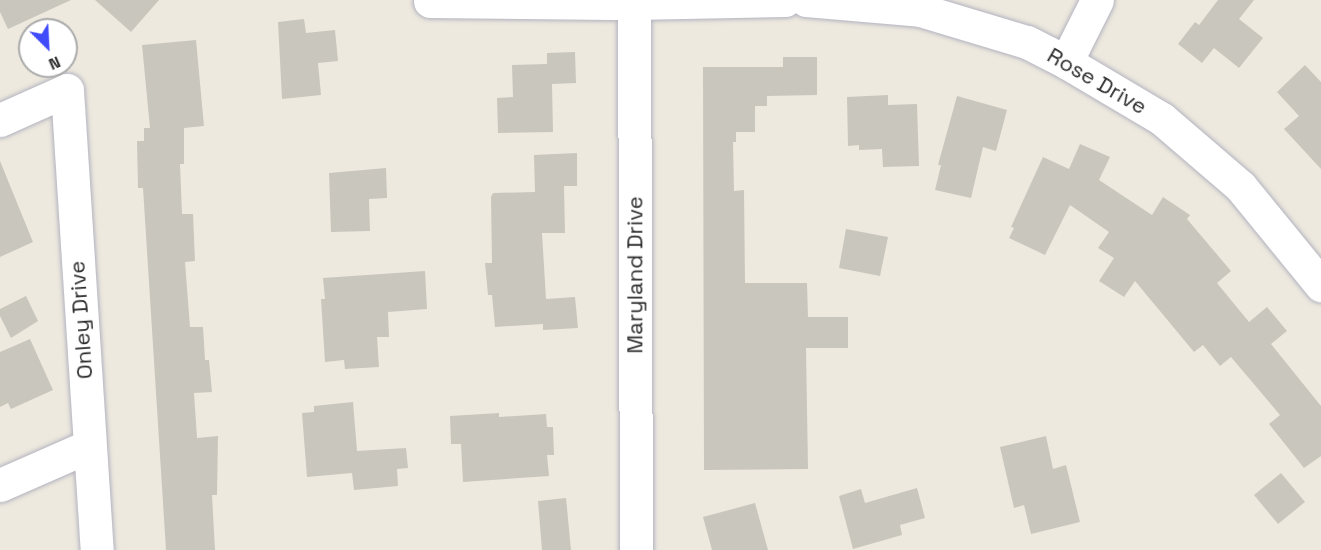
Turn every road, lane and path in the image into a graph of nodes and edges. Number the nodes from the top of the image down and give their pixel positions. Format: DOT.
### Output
graph roads {
  1 [pos="785,0"];
  2 [pos="806,0"];
  3 [pos="1097,0"];
  4 [pos="430,1"];
  5 [pos="634,2"];
  6 [pos="1066,62"];
  7 [pos="0,120"];
  8 [pos="1321,285"];
  9 [pos="89,446"];
  10 [pos="0,486"];
  11 [pos="97,550"];
  12 [pos="636,550"];
  1 -- 5 [label="street"];
  2 -- 6 [label="street, Rose Drive"];
  3 -- 6 [label="street"];
  4 -- 5 [label="street"];
  5 -- 12 [label="street, Maryland Drive"];
  6 -- 8 [label="street, Rose Drive"];
  7 -- 9 [label="street, Onley Drive"];
  9 -- 10 [label="street"];
  9 -- 11 [label="street, Onley Drive"];
}
